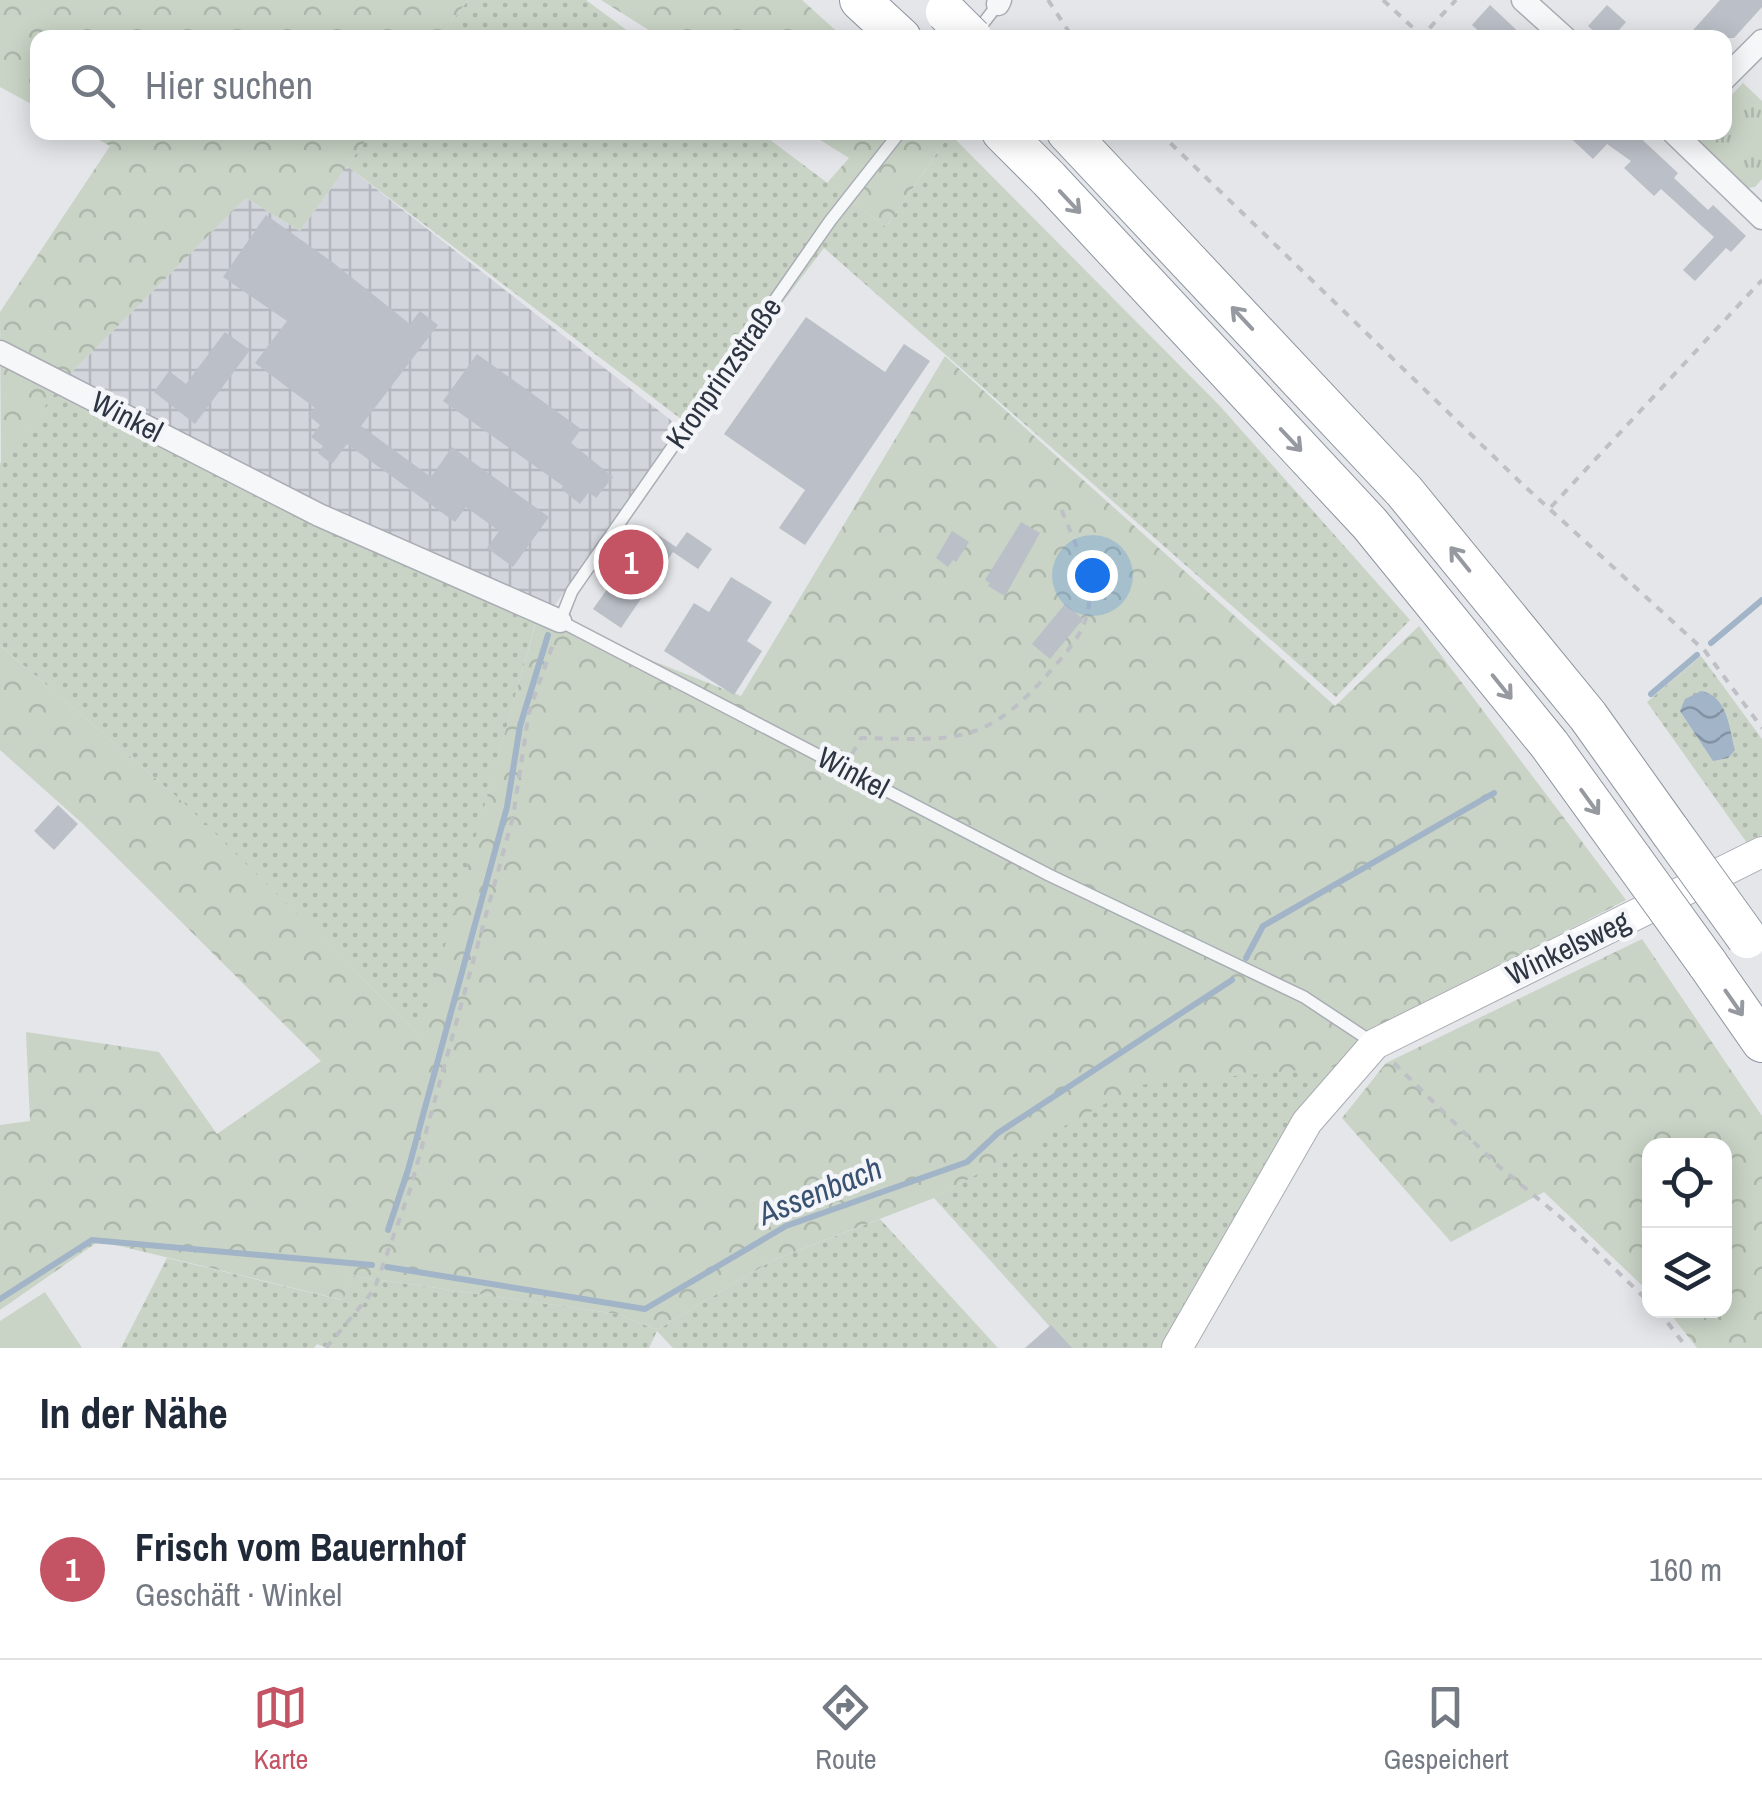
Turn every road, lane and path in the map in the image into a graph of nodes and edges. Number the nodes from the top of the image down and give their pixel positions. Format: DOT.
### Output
graph roads {
  1 [pos="860,0"];
  2 [pos="1048,0"];
  3 [pos="1384,0"];
  4 [pos="1456,0"];
  5 [pos="1523,0"];
  6 [pos="999,2"];
  7 [pos="956,22"];
  8 [pos="892,30"];
  9 [pos="1068,30"];
  10 [pos="1416,30"];
  11 [pos="1428,30"];
  12 [pos="1557,30"];
  13 [pos="1762,40"];
  14 [pos="1732,71"];
  15 [pos="894,140"];
  16 [pos="1010,140"];
  17 [pos="1075,140"];
  18 [pos="1167,140"];
  19 [pos="1681,140"];
  20 [pos="1762,218"];
  21 [pos="1762,280"];
  22 [pos="0,352"];
  23 [pos="1060,506"];
  24 [pos="1550,509"];
  25 [pos="560,622"];
  26 [pos="1762,728"];
  27 [pos="844,768"];
  28 [pos="1762,852"];
  29 [pos="1755,948"];
  30 [pos="1762,1042"];
  31 [pos="1375,1044"];
  32 [pos="1642,1295"];
  33 [pos="1664,1318"];
  34 [pos="326,1348"];
  35 [pos="1178,1348"];
  36 [pos="1687,1348"];
  1 -- 8 [label="highway"];
  2 -- 9 [label="path"];
  3 -- 10 [label="path"];
  4 -- 11 [label="path"];
  5 -- 12 [label="street"];
  6 -- 7 [label="lane"];
  13 -- 14 [label="street"];
  15 -- 25 [label="lane, Kronprinzstraße"];
  16 -- 30 [label="highway, one-way, bridge"];
  29 -- 17 [label="highway, one-way, bridge"];
  18 -- 24 [label="path"];
  19 -- 20 [label="street"];
  21 -- 24 [label="path"];
  22 -- 25 [label="street, Winkel"];
  23 -- 27 [label="path"];
  24 -- 26 [label="path"];
  25 -- 27 [label="lane, Winkel"];
  25 -- 34 [label="path"];
  27 -- 31 [label="lane, Winkel"];
  28 -- 31 [label="street, Winkelsweg"];
  31 -- 32 [label="path"];
  31 -- 35 [label="street"];
  33 -- 36 [label="path"];
}
